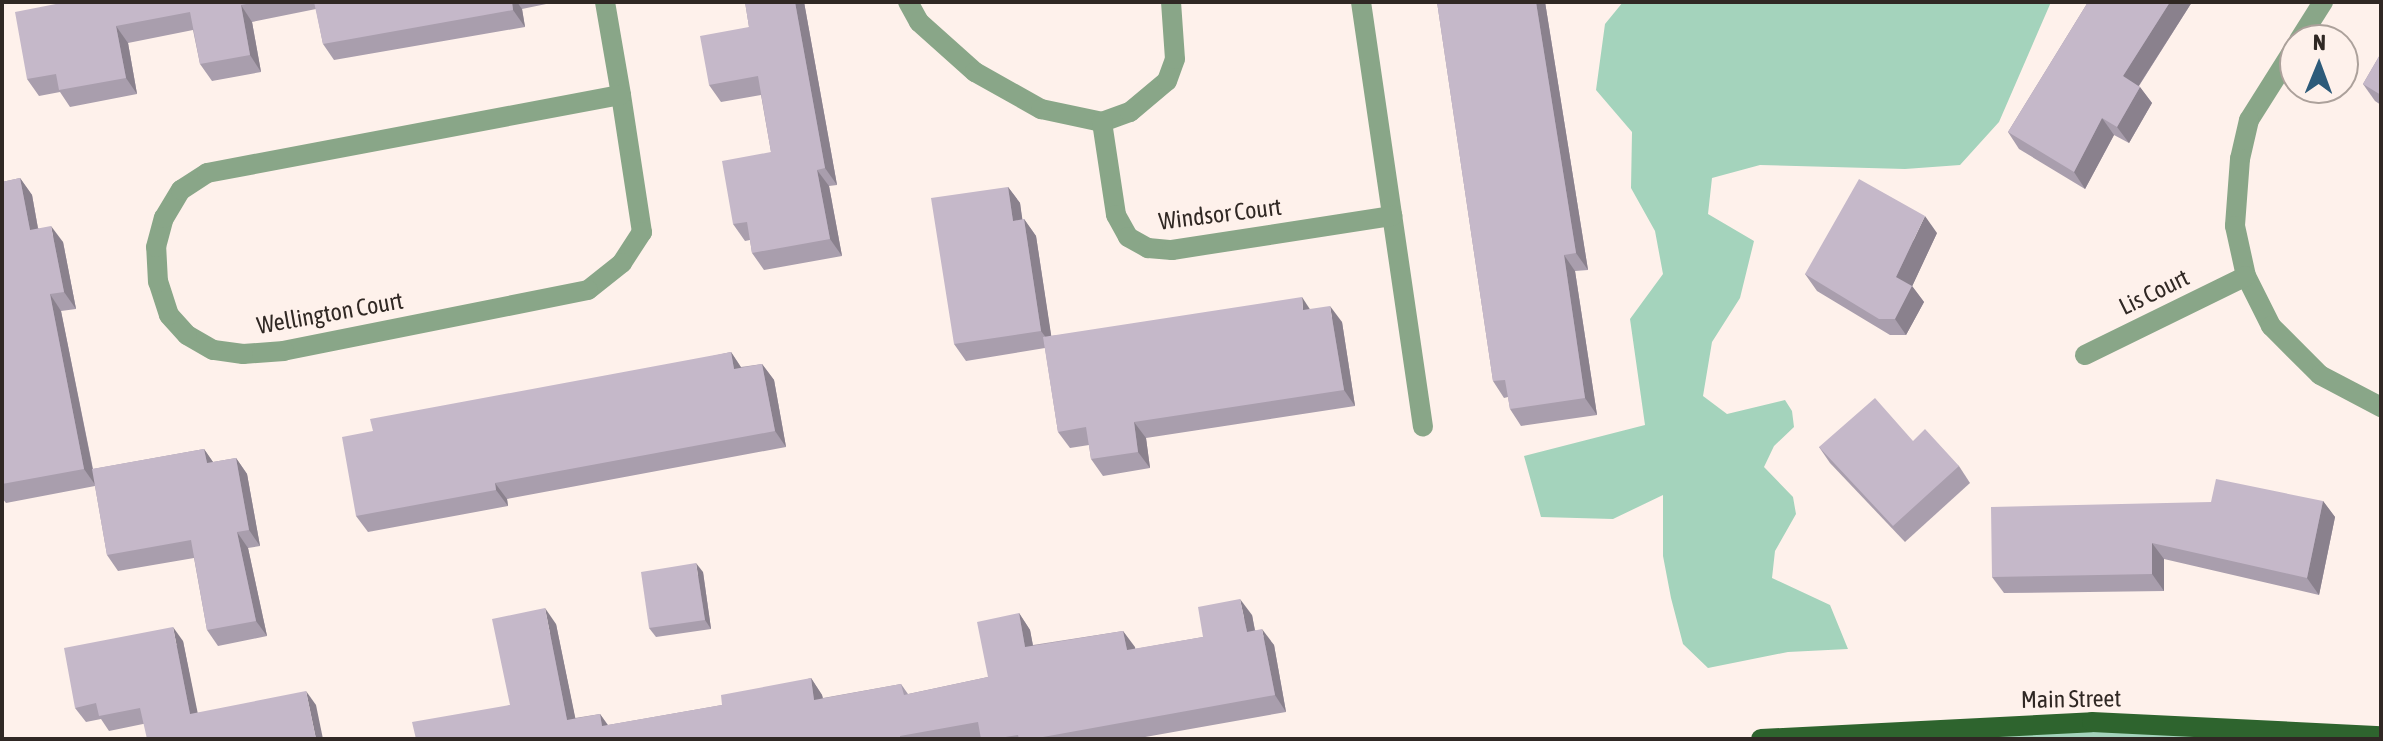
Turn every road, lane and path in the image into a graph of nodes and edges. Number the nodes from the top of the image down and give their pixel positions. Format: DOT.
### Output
graph roads {
  1 [pos="605,2"];
  2 [pos="908,2"];
  3 [pos="1171,2"];
  4 [pos="1361,2"];
  5 [pos="2323,2"];
  6 [pos="2309,24"];
  7 [pos="2279,72"];
  8 [pos="621,95"];
  9 [pos="1102,122"];
  10 [pos="1392,216"];
  11 [pos="2246,276"];
  12 [pos="2085,355"];
  13 [pos="2381,407"];
  14 [pos="1423,427"];
  15 [pos="2381,736"];
  16 [pos="1761,739"];
  1 -- 8 [label="street, Wellington Court"];
  2 -- 9 [label="street"];
  3 -- 9 [label="street"];
  4 -- 10 [label="street"];
  5 -- 6 [label="street"];
  7 -- 11 [label="street"];
  8 -- 8 [label="street, Wellington Court"];
  9 -- 10 [label="street, Windsor Court"];
  10 -- 14 [label="street"];
  11 -- 12 [label="street, Lis Court"];
  11 -- 13 [label="street"];
  15 -- 16 [label="main road, Main Street"];
}
